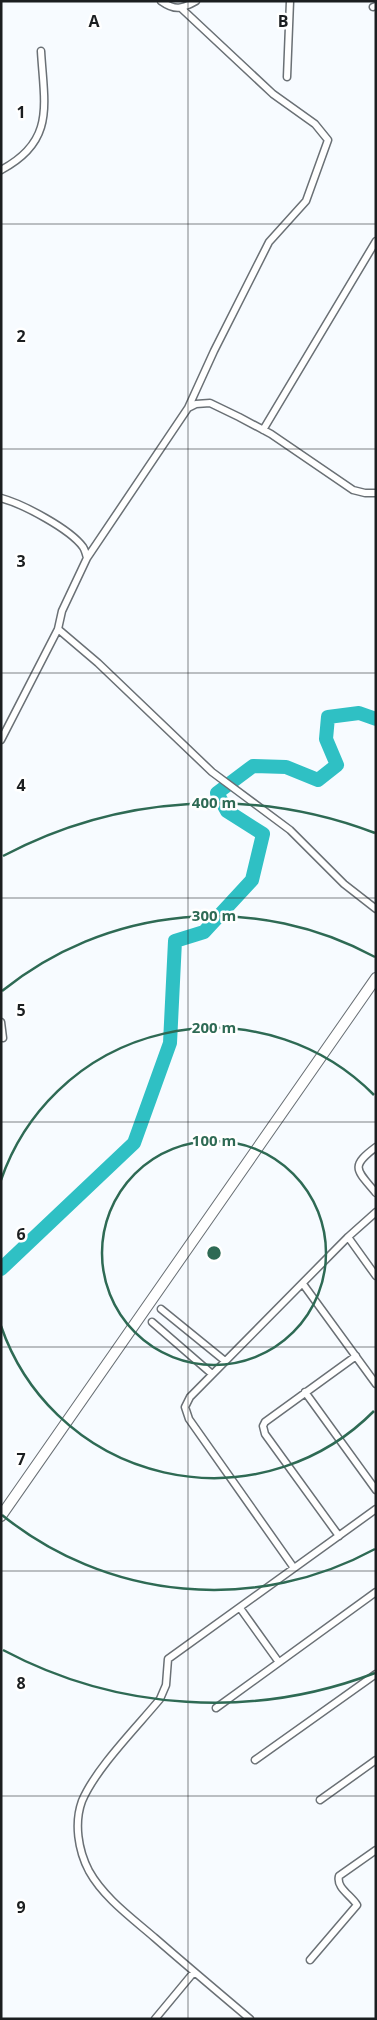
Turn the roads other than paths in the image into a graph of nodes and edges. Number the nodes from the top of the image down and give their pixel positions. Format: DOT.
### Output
graph roads {
  1 [pos="161,1"];
  2 [pos="196,1"];
  3 [pos="290,1"];
  4 [pos="181,8"];
  5 [pos="41,51"];
  6 [pos="287,77"];
  7 [pos="1,170"];
  8 [pos="376,241"];
  9 [pos="188,408"];
  10 [pos="263,430"];
  11 [pos="376,493"];
  12 [pos="1,498"];
  13 [pos="87,558"];
  14 [pos="58,630"];
  15 [pos="1,740"];
  16 [pos="376,909"];
  17 [pos="376,978"];
  18 [pos="1,1022"];
  19 [pos="3,1038"];
  20 [pos="376,1147"];
  21 [pos="376,1193"];
  22 [pos="376,1212"];
  23 [pos="348,1237"];
  24 [pos="376,1276"];
  25 [pos="303,1284"];
  26 [pos="161,1309"];
  27 [pos="152,1322"];
  28 [pos="356,1356"];
  29 [pos="225,1360"];
  30 [pos="212,1374"];
  31 [pos="376,1384"];
  32 [pos="306,1392"];
  33 [pos="376,1490"];
  34 [pos="376,1509"];
  35 [pos="1,1516"];
  36 [pos="339,1536"];
  37 [pos="294,1568"];
  38 [pos="376,1592"];
  39 [pos="240,1608"];
  40 [pos="278,1661"];
  41 [pos="376,1674"];
  42 [pos="216,1708"];
  43 [pos="254,1760"];
  44 [pos="376,1760"];
  45 [pos="320,1800"];
  46 [pos="376,1850"];
  47 [pos="310,1960"];
  48 [pos="194,1972"];
  49 [pos="155,2019"];
  50 [pos="250,2019"];
  1 -- 4 [label="street"];
  2 -- 4 [label="street"];
  3 -- 6 [label="street"];
  4 -- 9 [label="street"];
  5 -- 7 [label="street"];
  8 -- 10 [label="street"];
  9 -- 10 [label="street"];
  9 -- 13 [label="street"];
  10 -- 11 [label="street"];
  12 -- 13 [label="street"];
  13 -- 14 [label="street"];
  14 -- 15 [label="street"];
  14 -- 16 [label="street"];
  17 -- 35 [label="main road"];
  18 -- 19 [label="street"];
  20 -- 21 [label="street"];
  22 -- 23 [label="street"];
  23 -- 24 [label="street"];
  23 -- 25 [label="street"];
  25 -- 28 [label="street"];
  25 -- 29 [label="street"];
  26 -- 29 [label="street"];
  27 -- 30 [label="street"];
  28 -- 31 [label="street"];
  28 -- 32 [label="street"];
  29 -- 30 [label="street"];
  30 -- 37 [label="street"];
  32 -- 33 [label="street"];
  32 -- 36 [label="street"];
  34 -- 36 [label="street"];
  36 -- 37 [label="street"];
  37 -- 39 [label="street"];
  38 -- 40 [label="street"];
  39 -- 40 [label="street"];
  39 -- 48 [label="street"];
  40 -- 42 [label="street"];
  41 -- 43 [label="street"];
  44 -- 45 [label="street"];
  46 -- 47 [label="street"];
  48 -- 49 [label="street"];
  48 -- 50 [label="street"];
}
